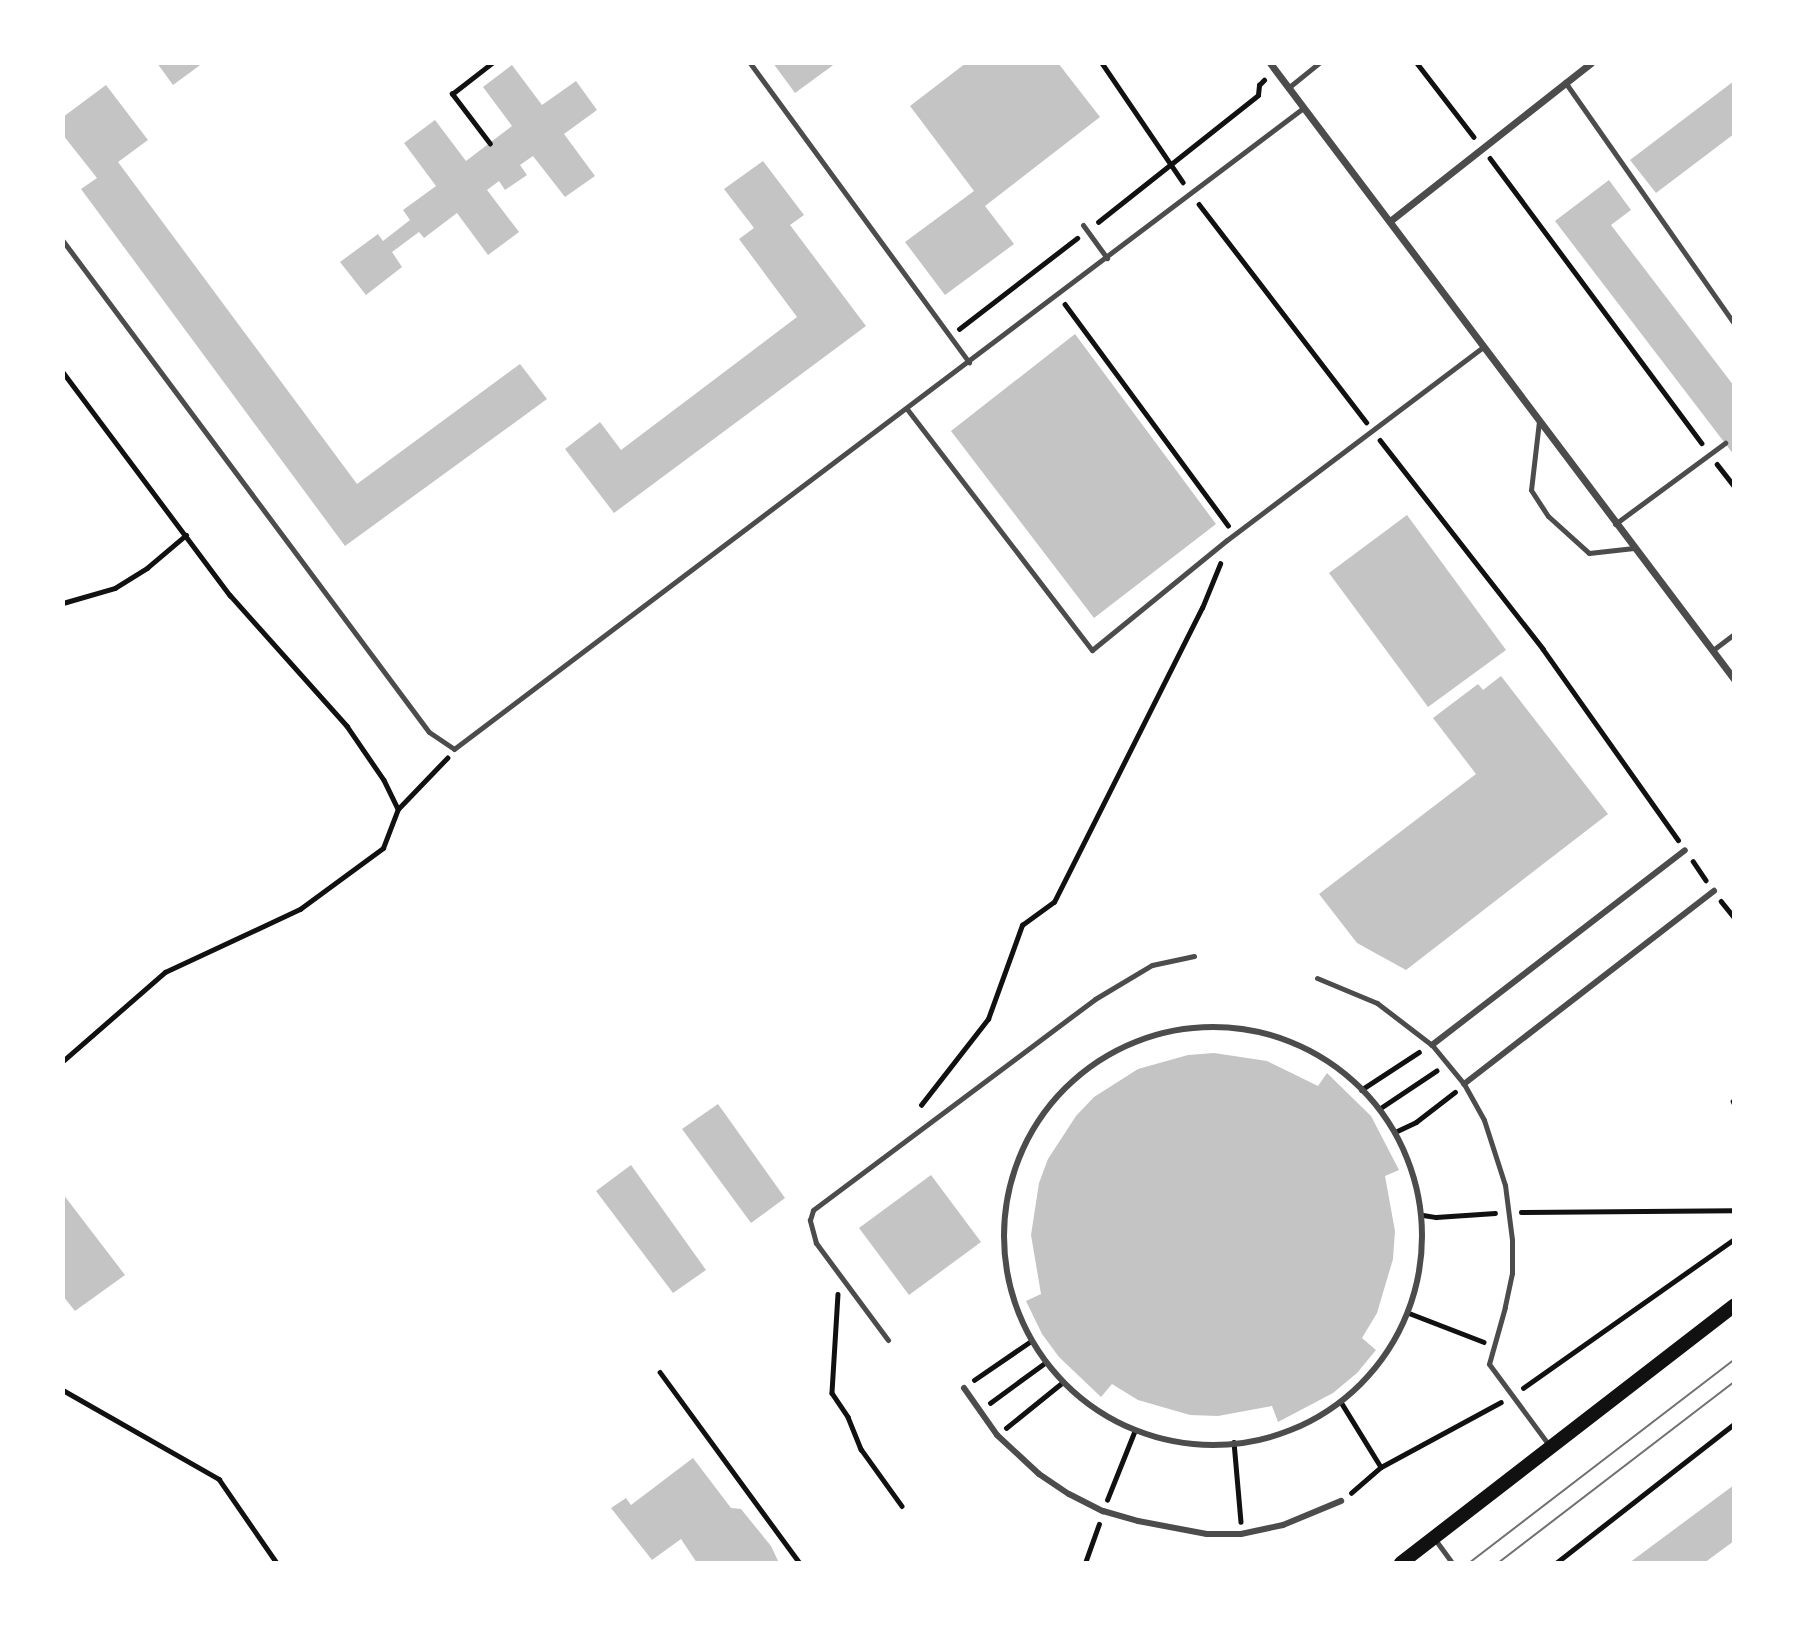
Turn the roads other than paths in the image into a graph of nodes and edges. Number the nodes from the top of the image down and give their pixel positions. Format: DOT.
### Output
graph roads {
  1 [pos="750,63"];
  2 [pos="1320,63"];
  3 [pos="1591,63"];
  4 [pos="1272,66"];
  5 [pos="1565,82"];
  6 [pos="1288,88"];
  7 [pos="1303,107"];
  8 [pos="1390,221"];
  9 [pos="1085,228"];
  10 [pos="63,241"];
  11 [pos="1107,258"];
  12 [pos="1734,323"];
  13 [pos="1483,347"];
  14 [pos="969,362"];
  15 [pos="907,409"];
  16 [pos="1539,421"];
  17 [pos="1725,443"];
  18 [pos="1615,524"];
  19 [pos="1634,548"];
  20 [pos="1734,634"];
  21 [pos="1713,650"];
  22 [pos="1734,679"];
  23 [pos="1685,850"];
  24 [pos="1714,891"];
  25 [pos="1194,956"];
  26 [pos="1317,978"];
  27 [pos="1432,1045"];
  28 [pos="1464,1084"];
  29 [pos="1734,1306"];
  30 [pos="888,1340"];
  31 [pos="964,1388"];
  32 [pos="1234,1442"];
  33 [pos="1551,1447"];
  34 [pos="1341,1501"];
  35 [pos="1434,1538"];
  36 [pos="1401,1563"];
  37 [pos="1452,1563"];
  1 -- 14 [label="lane"];
  2 -- 6 [label="lane"];
  3 -- 5 [label="street"];
  4 -- 6 [label="street"];
  5 -- 8 [label="street"];
  5 -- 12 [label="lane"];
  6 -- 7 [label="street"];
  7 -- 8 [label="street"];
  7 -- 11 [label="lane"];
  8 -- 13 [label="street"];
  9 -- 11 [label="lane"];
  10 -- 15 [label="lane"];
  11 -- 14 [label="lane"];
  13 -- 15 [label="lane"];
  13 -- 16 [label="street"];
  14 -- 15 [label="lane"];
  16 -- 18 [label="street"];
  16 -- 19 [label="lane"];
  17 -- 18 [label="lane"];
  18 -- 19 [label="street"];
  19 -- 21 [label="street"];
  20 -- 21 [label="lane"];
  21 -- 22 [label="street"];
  23 -- 27 [label="street"];
  24 -- 28 [label="street"];
  25 -- 30 [label="lane"];
  26 -- 27 [label="lane"];
  27 -- 28 [label="lane"];
  28 -- 33 [label="lane"];
  29 -- 33 [label="main road"];
  31 -- 34 [label="street"];
  32 -- 32 [label="street"];
  33 -- 35 [label="main road"];
  35 -- 36 [label="main road"];
  35 -- 37 [label="lane"];
}
